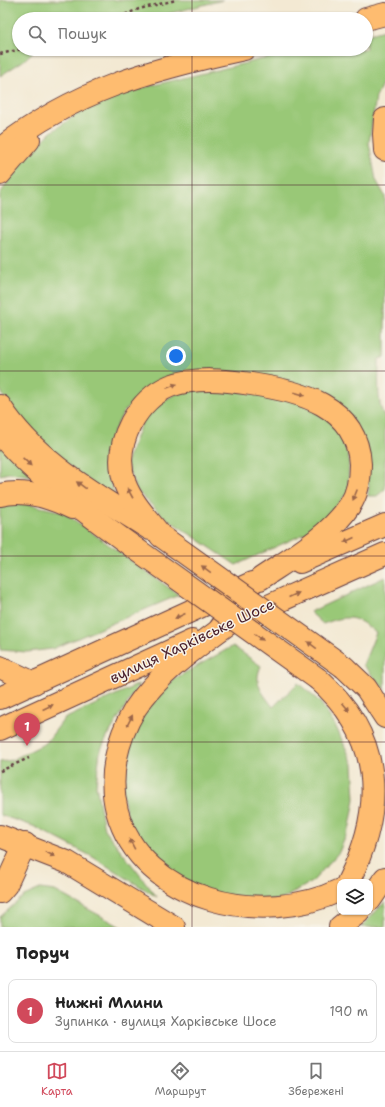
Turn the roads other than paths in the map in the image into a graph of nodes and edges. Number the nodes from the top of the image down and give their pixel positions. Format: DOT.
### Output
graph roads {
  1 [pos="385,14"];
  2 [pos="373,17"];
  3 [pos="215,56"];
  4 [pos="64,108"];
  5 [pos="385,118"];
  6 [pos="0,149"];
  7 [pos="385,150"];
  8 [pos="0,174"];
  9 [pos="0,406"];
  10 [pos="0,434"];
  11 [pos="0,495"];
  12 [pos="385,525"];
  13 [pos="104,526"];
  14 [pos="161,536"];
  15 [pos="385,554"];
  16 [pos="260,579"];
  17 [pos="228,624"];
  18 [pos="0,667"];
  19 [pos="34,683"];
  20 [pos="0,698"];
  21 [pos="385,717"];
  22 [pos="0,729"];
  23 [pos="0,836"];
  24 [pos="25,844"];
  25 [pos="385,878"];
  26 [pos="350,879"];
  27 [pos="0,892"];
  28 [pos="337,892"];
  29 [pos="373,896"];
  30 [pos="354,915"];
  31 [pos="174,927"];
  32 [pos="340,927"];
  1 -- 2 [label="highway"];
  3 -- 4 [label="highway"];
  4 -- 6 [label="highway"];
  4 -- 8 [label="highway"];
  5 -- 7 [label="highway"];
  14 -- 9 [label="highway, one-way"];
  10 -- 13 [label="highway, one-way"];
  11 -- 13 [label="highway"];
  12 -- 16 [label="highway, вулиця Харківське Шосе, one-way"];
  13 -- 26 [label="highway, one-way, bridge"];
  14 -- 16 [label="highway, one-way"];
  21 -- 14 [label="highway, one-way, bridge"];
  17 -- 15 [label="highway, вулиця Харківське Шосе, one-way"];
  16 -- 19 [label="highway, вулиця Харківське Шосе, one-way"];
  22 -- 17 [label="highway, вулиця Харківське Шосе, one-way"];
  28 -- 17 [label="highway, one-way"];
  18 -- 19 [label="highway"];
  19 -- 20 [label="highway, вулиця Харківське Шосе"];
  23 -- 24 [label="highway"];
  24 -- 27 [label="highway"];
  24 -- 31 [label="highway, one-way"];
  25 -- 29 [label="highway"];
  30 -- 32 [label="highway"];
}
